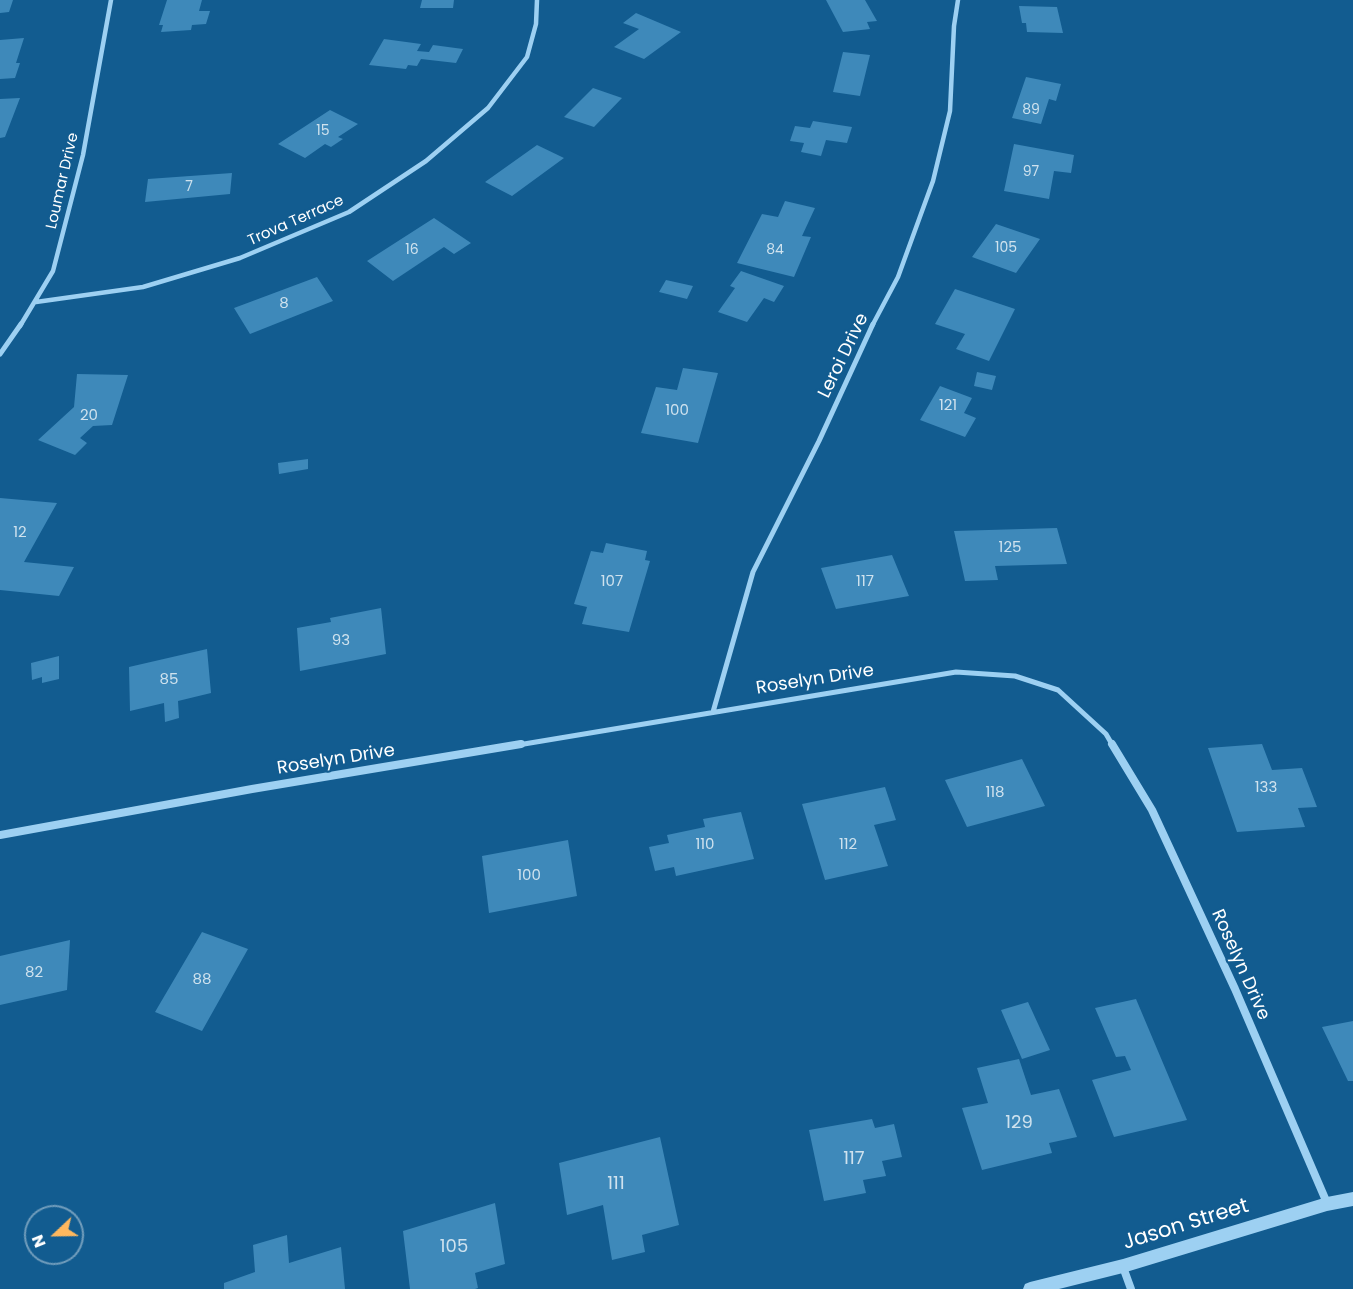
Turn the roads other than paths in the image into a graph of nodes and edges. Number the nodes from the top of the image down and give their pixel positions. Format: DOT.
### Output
graph roads {
  1 [pos="111,0"];
  2 [pos="537,0"];
  3 [pos="958,0"];
  4 [pos="36,302"];
  5 [pos="0,354"];
  6 [pos="713,712"];
  7 [pos="0,835"];
  8 [pos="1353,1198"];
  9 [pos="1328,1203"];
  10 [pos="1123,1266"];
  11 [pos="1030,1289"];
  12 [pos="1131,1289"];
  1 -- 4 [label="street, Loumar Drive"];
  2 -- 4 [label="street, Trova Terrace"];
  3 -- 6 [label="street, Leroi Drive"];
  4 -- 5 [label="street, Loumar Drive"];
  6 -- 7 [label="street, Roselyn Drive"];
  6 -- 9 [label="street, Roselyn Drive"];
  8 -- 9 [label="street, Jason Street"];
  9 -- 10 [label="street, Jason Street"];
  10 -- 11 [label="street, Jason Street"];
  10 -- 12 [label="street"];
}
